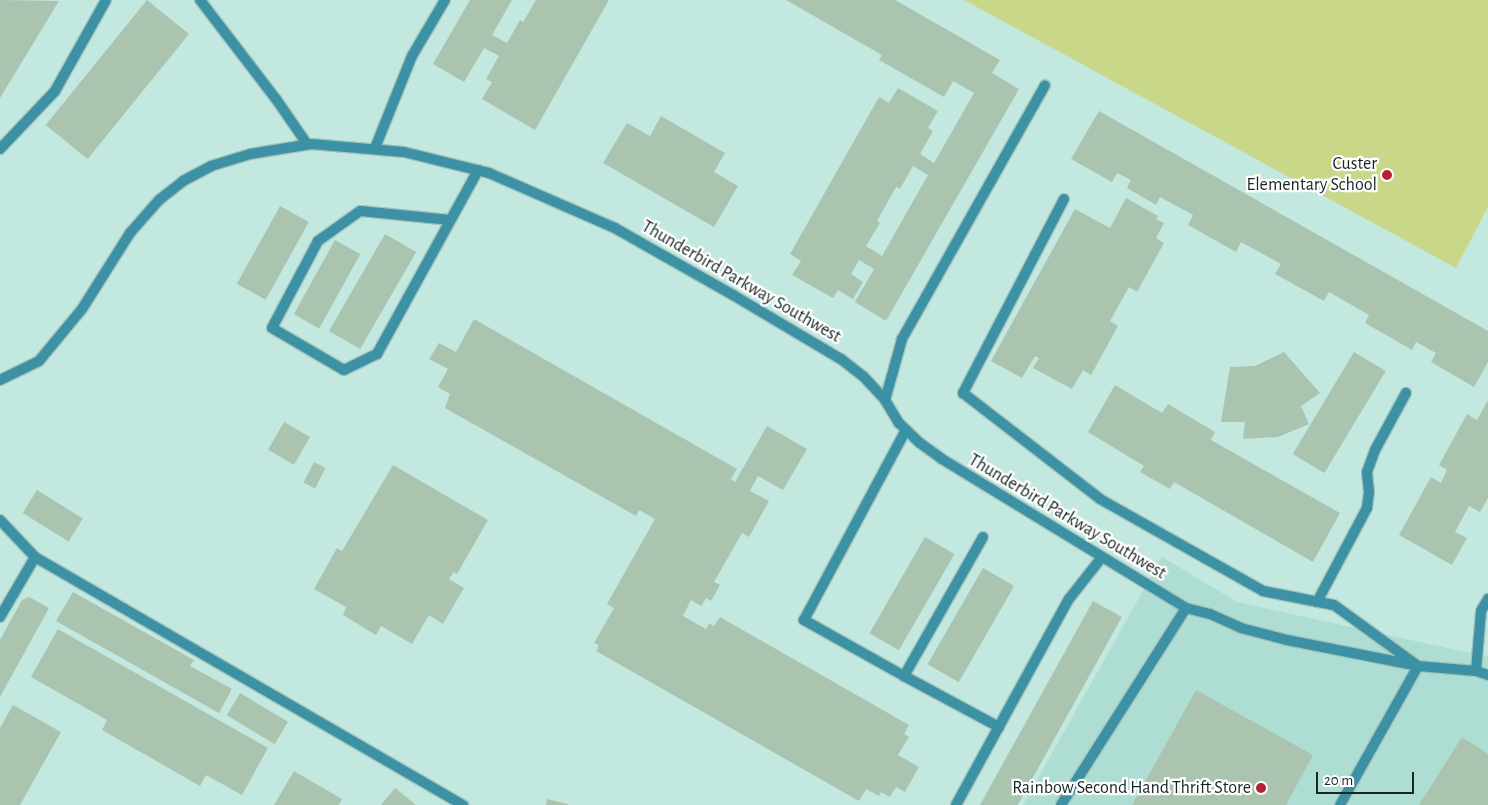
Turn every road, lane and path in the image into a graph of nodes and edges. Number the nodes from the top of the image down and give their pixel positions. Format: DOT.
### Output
graph roads {
  1 [pos="106,0"];
  2 [pos="200,0"];
  3 [pos="445,0"];
  4 [pos="1045,85"];
  5 [pos="307,144"];
  6 [pos="375,148"];
  7 [pos="0,149"];
  8 [pos="478,170"];
  9 [pos="1064,199"];
  10 [pos="450,220"];
  11 [pos="0,380"];
  12 [pos="1406,393"];
  13 [pos="885,400"];
  14 [pos="906,430"];
  15 [pos="0,520"];
  16 [pos="983,537"];
  17 [pos="34,557"];
  18 [pos="1102,557"];
  19 [pos="1488,599"];
  20 [pos="1317,602"];
  21 [pos="1186,608"];
  22 [pos="0,617"];
  23 [pos="1418,666"];
  24 [pos="1476,671"];
  25 [pos="1488,675"];
  26 [pos="904,676"];
  27 [pos="999,727"];
  28 [pos="463,805"];
  29 [pos="956,805"];
  30 [pos="1061,805"];
  31 [pos="1340,805"];
  1 -- 7 [label="street"];
  2 -- 5 [label="street"];
  3 -- 6 [label="street"];
  4 -- 13 [label="street"];
  5 -- 6 [label="street, Thunderbird Parkway Southwest"];
  5 -- 11 [label="street, Thunderbird Parkway Southwest"];
  6 -- 8 [label="street, Thunderbird Parkway Southwest"];
  8 -- 10 [label="street"];
  8 -- 13 [label="street, Thunderbird Parkway Southwest"];
  9 -- 20 [label="street"];
  10 -- 10 [label="street"];
  12 -- 20 [label="street"];
  13 -- 14 [label="street, Thunderbird Parkway Southwest"];
  14 -- 18 [label="street, Thunderbird Parkway Southwest"];
  14 -- 26 [label="street"];
  15 -- 17 [label="street"];
  16 -- 26 [label="street"];
  17 -- 22 [label="street"];
  17 -- 28 [label="street"];
  18 -- 21 [label="street, Thunderbird Parkway Southwest"];
  18 -- 27 [label="street"];
  19 -- 24 [label="street"];
  20 -- 23 [label="street"];
  21 -- 23 [label="street, Thunderbird Parkway Southwest"];
  21 -- 30 [label="street"];
  23 -- 24 [label="street, Thunderbird Parkway Southwest"];
  23 -- 31 [label="street"];
  24 -- 25 [label="street, Thunderbird Parkway Southwest"];
  26 -- 27 [label="street"];
  27 -- 29 [label="street"];
}
